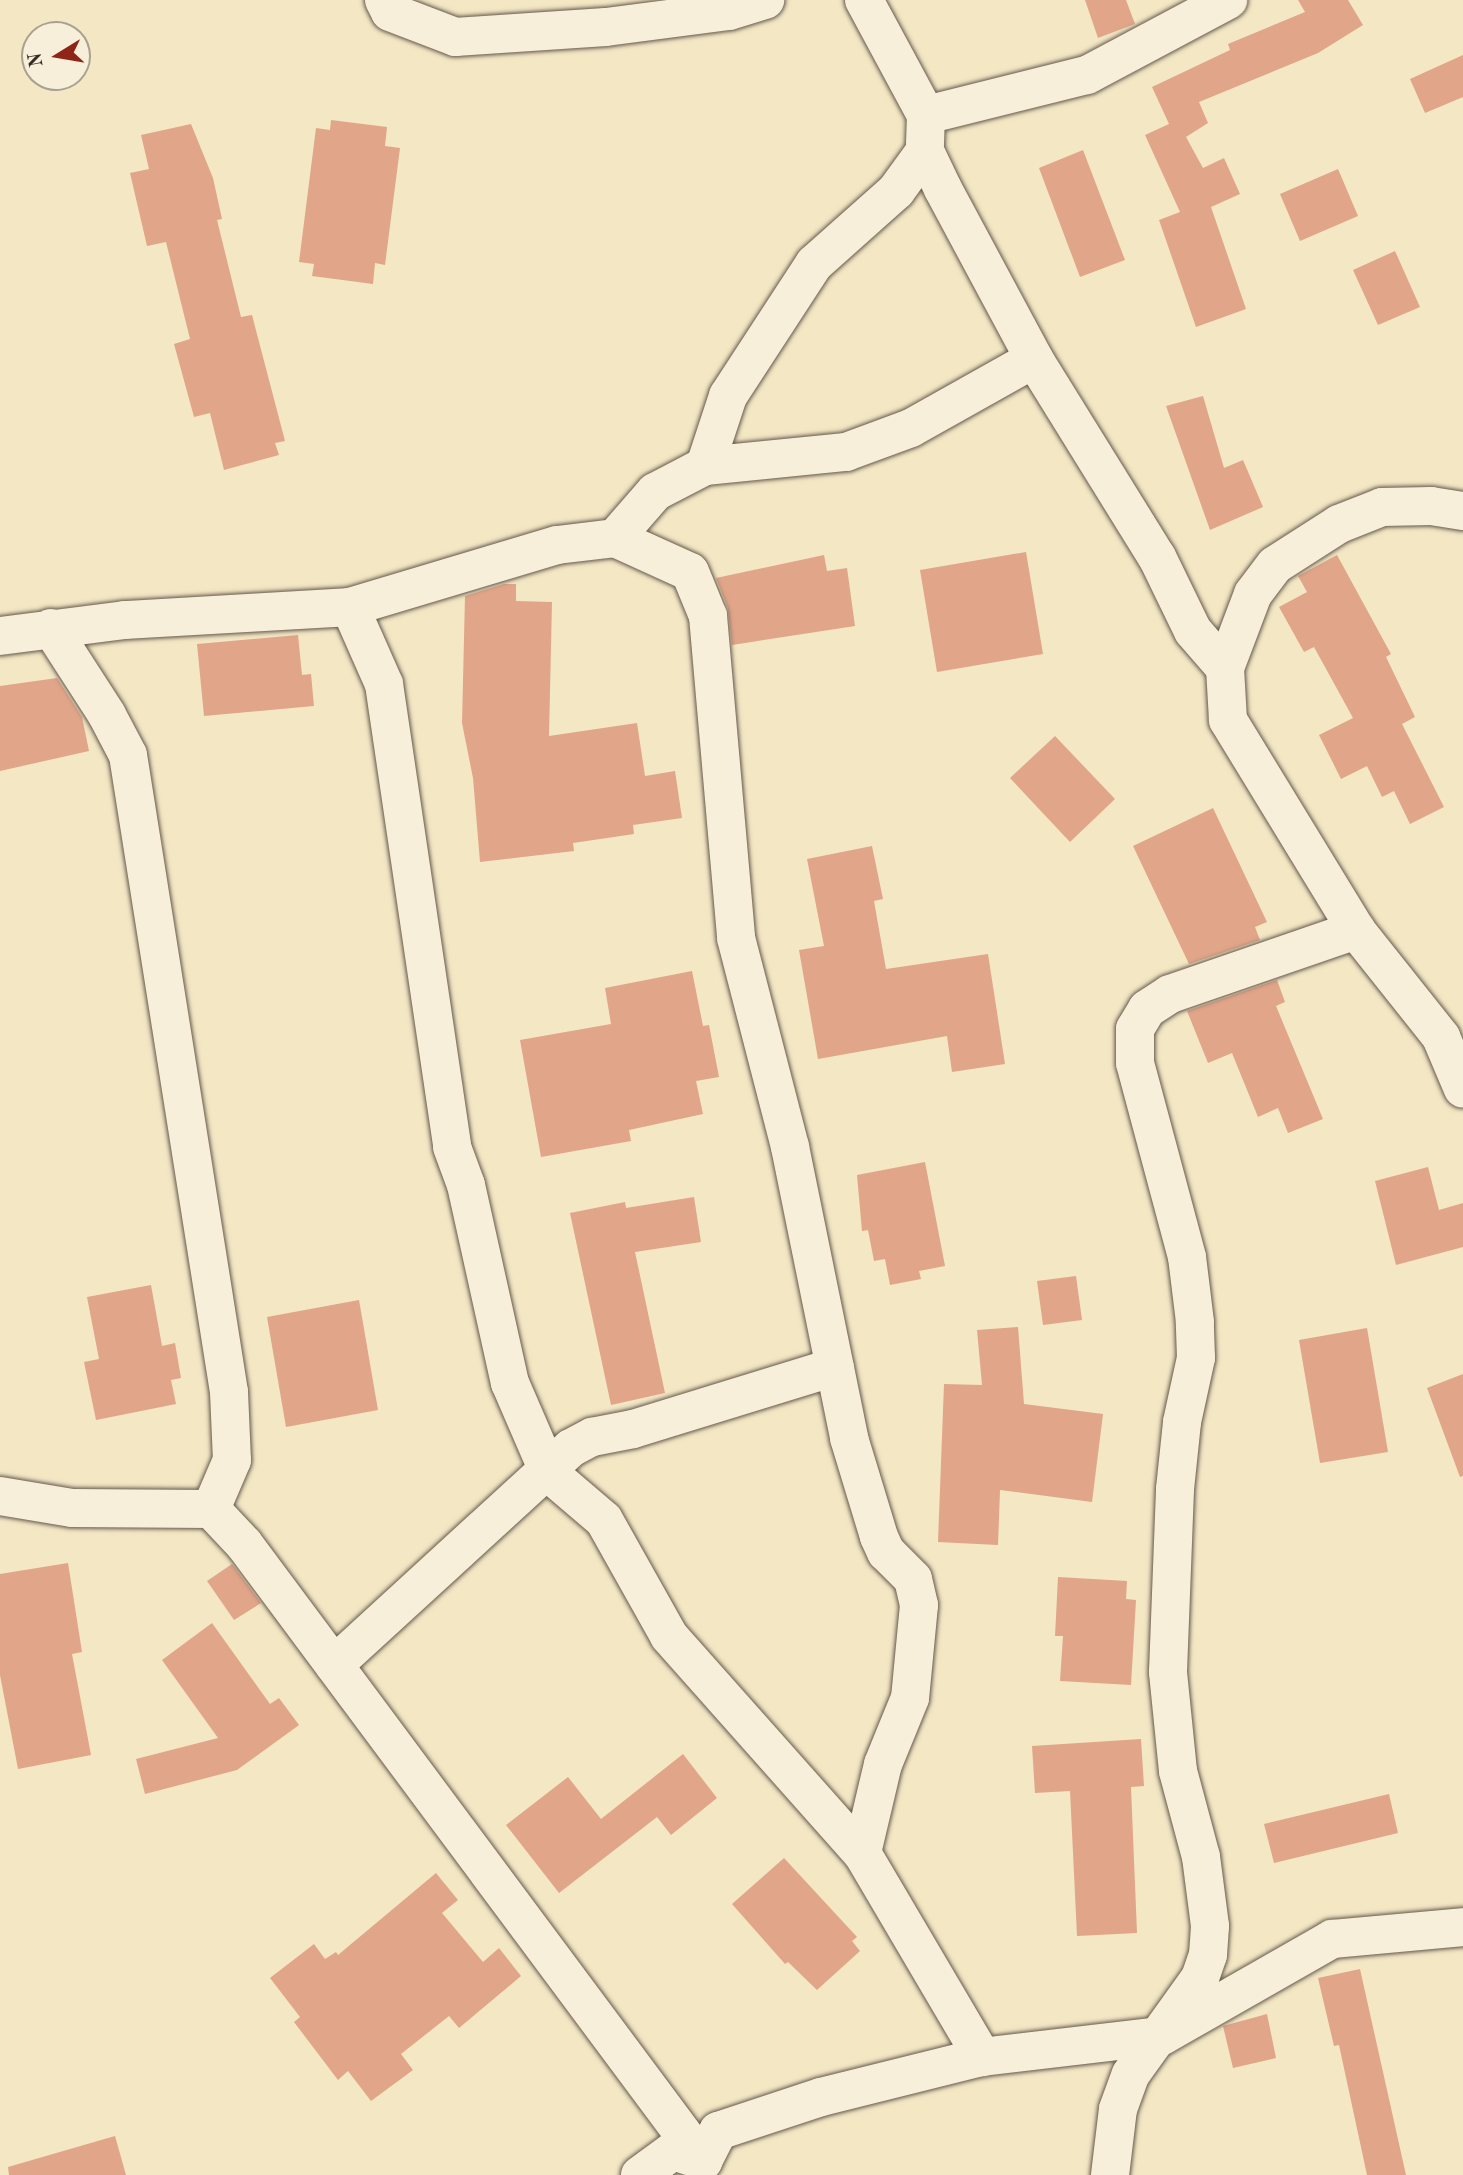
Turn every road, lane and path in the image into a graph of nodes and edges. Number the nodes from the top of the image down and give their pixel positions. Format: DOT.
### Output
graph roads {
  1 [pos="384,0"];
  2 [pos="765,0"];
  3 [pos="864,0"];
  4 [pos="1228,0"];
  5 [pos="926,133"];
  6 [pos="1034,359"];
  7 [pos="705,466"];
  8 [pos="1463,511"];
  9 [pos="615,538"];
  10 [pos="349,607"];
  11 [pos="51,628"];
  12 [pos="0,636"];
  13 [pos="1224,668"];
  14 [pos="1356,930"];
  15 [pos="1452,1033"];
  16 [pos="1463,1089"];
  17 [pos="835,1367"];
  18 [pos="549,1474"];
  19 [pos="0,1496"];
  20 [pos="211,1509"];
  21 [pos="334,1665"];
  22 [pos="862,1853"];
  23 [pos="1463,1927"];
  24 [pos="1162,2036"];
  25 [pos="982,2057"];
  26 [pos="703,2161"];
  27 [pos="640,2175"];
  28 [pos="1110,2175"];
  1 -- 2 [label="street"];
  3 -- 5 [label="street"];
  4 -- 5 [label="street"];
  5 -- 6 [label="street"];
  5 -- 7 [label="street"];
  6 -- 7 [label="street"];
  6 -- 13 [label="street"];
  7 -- 9 [label="street"];
  8 -- 13 [label="street"];
  9 -- 10 [label="street"];
  9 -- 17 [label="street"];
  10 -- 11 [label="street"];
  10 -- 18 [label="street"];
  11 -- 12 [label="street"];
  11 -- 20 [label="street"];
  13 -- 14 [label="street"];
  14 -- 15 [label="street"];
  14 -- 24 [label="street"];
  15 -- 16 [label="street"];
  17 -- 18 [label="street"];
  17 -- 22 [label="street"];
  18 -- 21 [label="street"];
  18 -- 22 [label="street"];
  19 -- 20 [label="street"];
  20 -- 21 [label="street"];
  21 -- 26 [label="street"];
  22 -- 25 [label="street"];
  23 -- 24 [label="street"];
  24 -- 25 [label="street"];
  24 -- 28 [label="street"];
  25 -- 26 [label="street"];
  26 -- 27 [label="street"];
}
